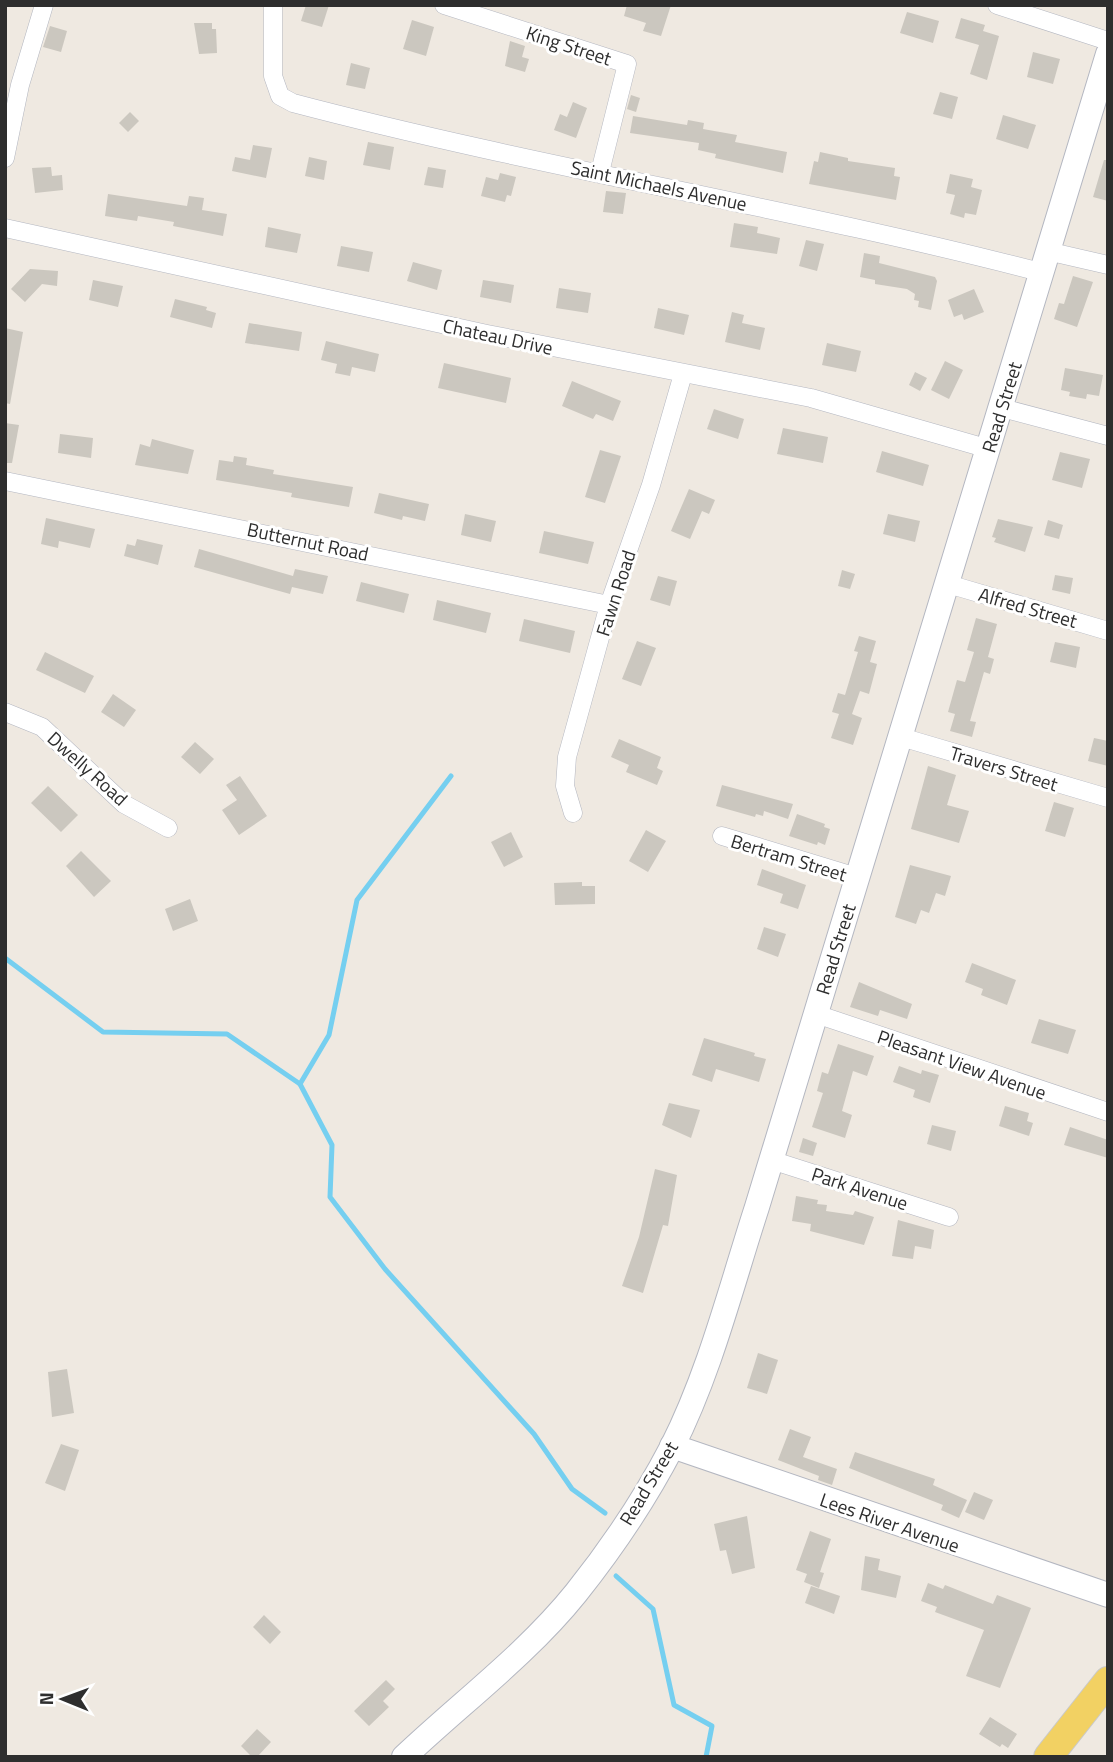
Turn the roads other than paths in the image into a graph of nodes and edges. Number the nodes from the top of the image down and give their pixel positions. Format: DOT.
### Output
graph roads {
  1 [pos="44,5"];
  2 [pos="273,5"];
  3 [pos="444,5"];
  4 [pos="997,5"];
  5 [pos="1108,41"];
  6 [pos="1106,64"];
  7 [pos="5,158"];
  8 [pos="600,172"];
  9 [pos="5,228"];
  10 [pos="1043,262"];
  11 [pos="1108,265"];
  12 [pos="683,374"];
  13 [pos="1002,408"];
  14 [pos="1108,436"];
  15 [pos="989,449"];
  16 [pos="5,481"];
  17 [pos="948,584"];
  18 [pos="610,604"];
  19 [pos="1108,631"];
  20 [pos="5,712"];
  21 [pos="901,737"];
  22 [pos="1108,798"];
  23 [pos="573,813"];
  24 [pos="168,828"];
  25 [pos="722,836"];
  26 [pos="857,877"];
  27 [pos="816,1014"];
  28 [pos="1108,1112"];
  29 [pos="771,1160"];
  30 [pos="949,1217"];
  31 [pos="672,1446"];
  32 [pos="1108,1595"];
  33 [pos="1108,1681"];
  34 [pos="404,1757"];
  35 [pos="1048,1757"];
  1 -- 7 [label="street"];
  2 -- 8 [label="street, Saint Michaels Avenue"];
  3 -- 8 [label="street, King Street"];
  4 -- 5 [label="street"];
  6 -- 10 [label="main road, Read Street"];
  8 -- 10 [label="street, Saint Michaels Avenue"];
  9 -- 12 [label="street, Chateau Drive"];
  10 -- 11 [label="street, Saint Michaels Avenue"];
  10 -- 13 [label="main road, Read Street"];
  12 -- 15 [label="street, Chateau Drive"];
  12 -- 18 [label="street, Fawn Road"];
  13 -- 14 [label="street"];
  13 -- 15 [label="main road, Read Street"];
  15 -- 17 [label="main road, Read Street"];
  16 -- 18 [label="street, Butternut Road"];
  17 -- 19 [label="street, Alfred Street"];
  17 -- 21 [label="main road, Read Street"];
  18 -- 23 [label="street, Fawn Road"];
  20 -- 24 [label="street, Dwelly Road"];
  21 -- 22 [label="street, Travers Street"];
  21 -- 26 [label="main road, Read Street"];
  25 -- 26 [label="street, Bertram Street"];
  26 -- 27 [label="main road, Read Street"];
  27 -- 28 [label="street, Pleasant View Avenue"];
  27 -- 29 [label="main road, Read Street"];
  29 -- 30 [label="street, Park Avenue"];
  29 -- 31 [label="main road, Read Street"];
  31 -- 32 [label="main road, Lees River Avenue"];
  31 -- 34 [label="main road, Read Street"];
  33 -- 35 [label="main road"];
}
